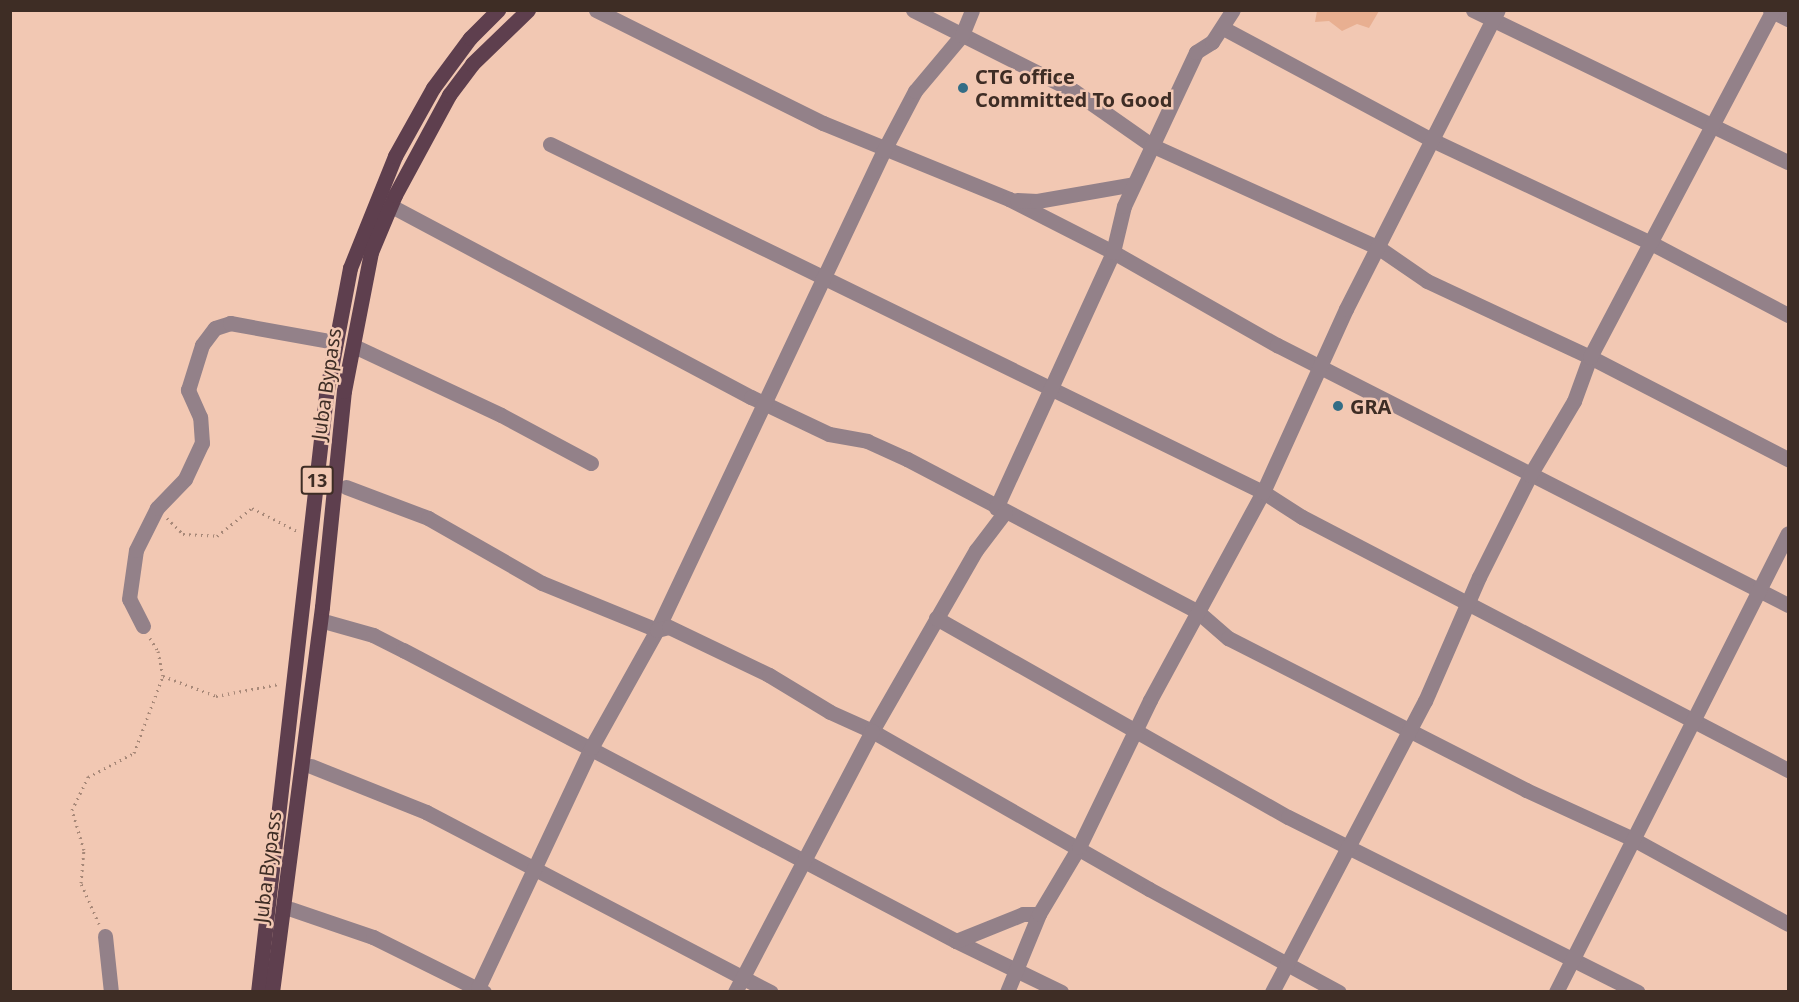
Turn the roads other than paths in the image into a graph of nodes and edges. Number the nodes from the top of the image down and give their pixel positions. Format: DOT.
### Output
graph roads {
  1 [pos="498,10"];
  2 [pos="528,10"];
  3 [pos="596,10"];
  4 [pos="913,10"];
  5 [pos="972,10"];
  6 [pos="1233,10"];
  7 [pos="1473,10"];
  8 [pos="1771,11"];
  9 [pos="1495,16"];
  10 [pos="1788,19"];
  11 [pos="1223,28"];
  12 [pos="962,35"];
  13 [pos="1714,123"];
  14 [pos="1432,140"];
  15 [pos="550,144"];
  16 [pos="1151,146"];
  17 [pos="884,150"];
  18 [pos="1788,162"];
  19 [pos="1134,184"];
  20 [pos="1008,199"];
  21 [pos="395,208"];
  22 [pos="1651,243"];
  23 [pos="1379,248"];
  24 [pos="1113,252"];
  25 [pos="823,279"];
  26 [pos="1788,315"];
  27 [pos="324,340"];
  28 [pos="356,347"];
  29 [pos="1590,357"];
  30 [pos="1319,366"];
  31 [pos="1052,390"];
  32 [pos="764,403"];
  33 [pos="1788,459"];
  34 [pos="591,463"];
  35 [pos="1530,475"];
  36 [pos="346,487"];
  37 [pos="1263,492"];
  38 [pos="1001,510"];
  39 [pos="1788,533"];
  40 [pos="1759,591"];
  41 [pos="1467,602"];
  42 [pos="1788,605"];
  43 [pos="1198,612"];
  44 [pos="936,618"];
  45 [pos="327,622"];
  46 [pos="143,626"];
  47 [pos="657,630"];
  48 [pos="1694,720"];
  49 [pos="1409,730"];
  50 [pos="872,731"];
  51 [pos="1136,732"];
  52 [pos="591,748"];
  53 [pos="311,766"];
  54 [pos="1788,770"];
  55 [pos="1633,839"];
  56 [pos="1347,844"];
  57 [pos="1079,847"];
  58 [pos="803,862"];
  59 [pos="537,869"];
  60 [pos="291,909"];
  61 [pos="1039,914"];
  62 [pos="1788,924"];
  63 [pos="105,936"];
  64 [pos="956,941"];
  65 [pos="1574,957"];
  66 [pos="1285,964"];
  67 [pos="1018,969"];
  68 [pos="743,976"];
  69 [pos="481,990"];
  70 [pos="111,992"];
  71 [pos="258,992"];
  72 [pos="272,992"];
  73 [pos="735,992"];
  74 [pos="771,992"];
  75 [pos="1007,992"];
  76 [pos="1061,992"];
  77 [pos="1272,992"];
  78 [pos="1339,992"];
  79 [pos="1556,992"];
  80 [pos="1638,992"];
  1 -- 71 [label="main road, Juba Bypass / 13"];
  2 -- 72 [label="main road, Juba Bypass"];
  3 -- 17 [label="street"];
  4 -- 12 [label="street"];
  5 -- 12 [label="street"];
  6 -- 11 [label="street"];
  7 -- 9 [label="street"];
  8 -- 10 [label="street"];
  8 -- 13 [label="street"];
  9 -- 13 [label="street"];
  9 -- 14 [label="street"];
  11 -- 14 [label="street"];
  11 -- 16 [label="street"];
  12 -- 16 [label="street"];
  12 -- 17 [label="street"];
  13 -- 18 [label="street"];
  13 -- 22 [label="street"];
  14 -- 22 [label="street"];
  14 -- 23 [label="street"];
  15 -- 25 [label="street"];
  16 -- 19 [label="street"];
  16 -- 23 [label="street"];
  17 -- 20 [label="street"];
  17 -- 25 [label="street"];
  19 -- 20 [label="street"];
  19 -- 24 [label="street"];
  20 -- 24 [label="street"];
  21 -- 32 [label="street"];
  22 -- 26 [label="street"];
  22 -- 29 [label="street"];
  23 -- 29 [label="street"];
  23 -- 30 [label="street"];
  24 -- 30 [label="street"];
  24 -- 31 [label="street"];
  25 -- 31 [label="street"];
  25 -- 32 [label="street"];
  27 -- 46 [label="street"];
  28 -- 34 [label="street"];
  29 -- 33 [label="street"];
  29 -- 35 [label="street"];
  30 -- 35 [label="street"];
  30 -- 37 [label="street"];
  31 -- 37 [label="street"];
  31 -- 38 [label="street"];
  32 -- 38 [label="street"];
  32 -- 47 [label="street"];
  35 -- 40 [label="street"];
  35 -- 41 [label="street"];
  36 -- 47 [label="street"];
  37 -- 41 [label="street"];
  37 -- 43 [label="street"];
  38 -- 43 [label="street"];
  38 -- 44 [label="street"];
  39 -- 40 [label="street"];
  40 -- 42 [label="street"];
  40 -- 48 [label="street"];
  41 -- 48 [label="street"];
  41 -- 49 [label="street"];
  43 -- 49 [label="street"];
  43 -- 51 [label="street"];
  44 -- 50 [label="street"];
  44 -- 51 [label="street"];
  45 -- 52 [label="street"];
  47 -- 50 [label="street"];
  47 -- 52 [label="street"];
  48 -- 54 [label="street"];
  48 -- 55 [label="street"];
  49 -- 55 [label="street"];
  49 -- 56 [label="street"];
  50 -- 57 [label="street"];
  50 -- 58 [label="street"];
  51 -- 56 [label="street"];
  51 -- 57 [label="street"];
  52 -- 58 [label="street"];
  52 -- 59 [label="street"];
  53 -- 59 [label="street"];
  55 -- 62 [label="street"];
  55 -- 65 [label="street"];
  56 -- 65 [label="street"];
  56 -- 66 [label="street"];
  57 -- 61 [label="street"];
  57 -- 66 [label="street"];
  58 -- 64 [label="street"];
  58 -- 68 [label="street"];
  59 -- 68 [label="street"];
  59 -- 69 [label="street"];
  60 -- 69 [label="street"];
  61 -- 64 [label="street"];
  61 -- 67 [label="street"];
  63 -- 70 [label="street"];
  64 -- 67 [label="street"];
  65 -- 79 [label="street"];
  65 -- 80 [label="street"];
  66 -- 77 [label="street"];
  66 -- 78 [label="street"];
  67 -- 75 [label="street"];
  67 -- 76 [label="street"];
  68 -- 73 [label="street"];
  68 -- 74 [label="street"];
}
